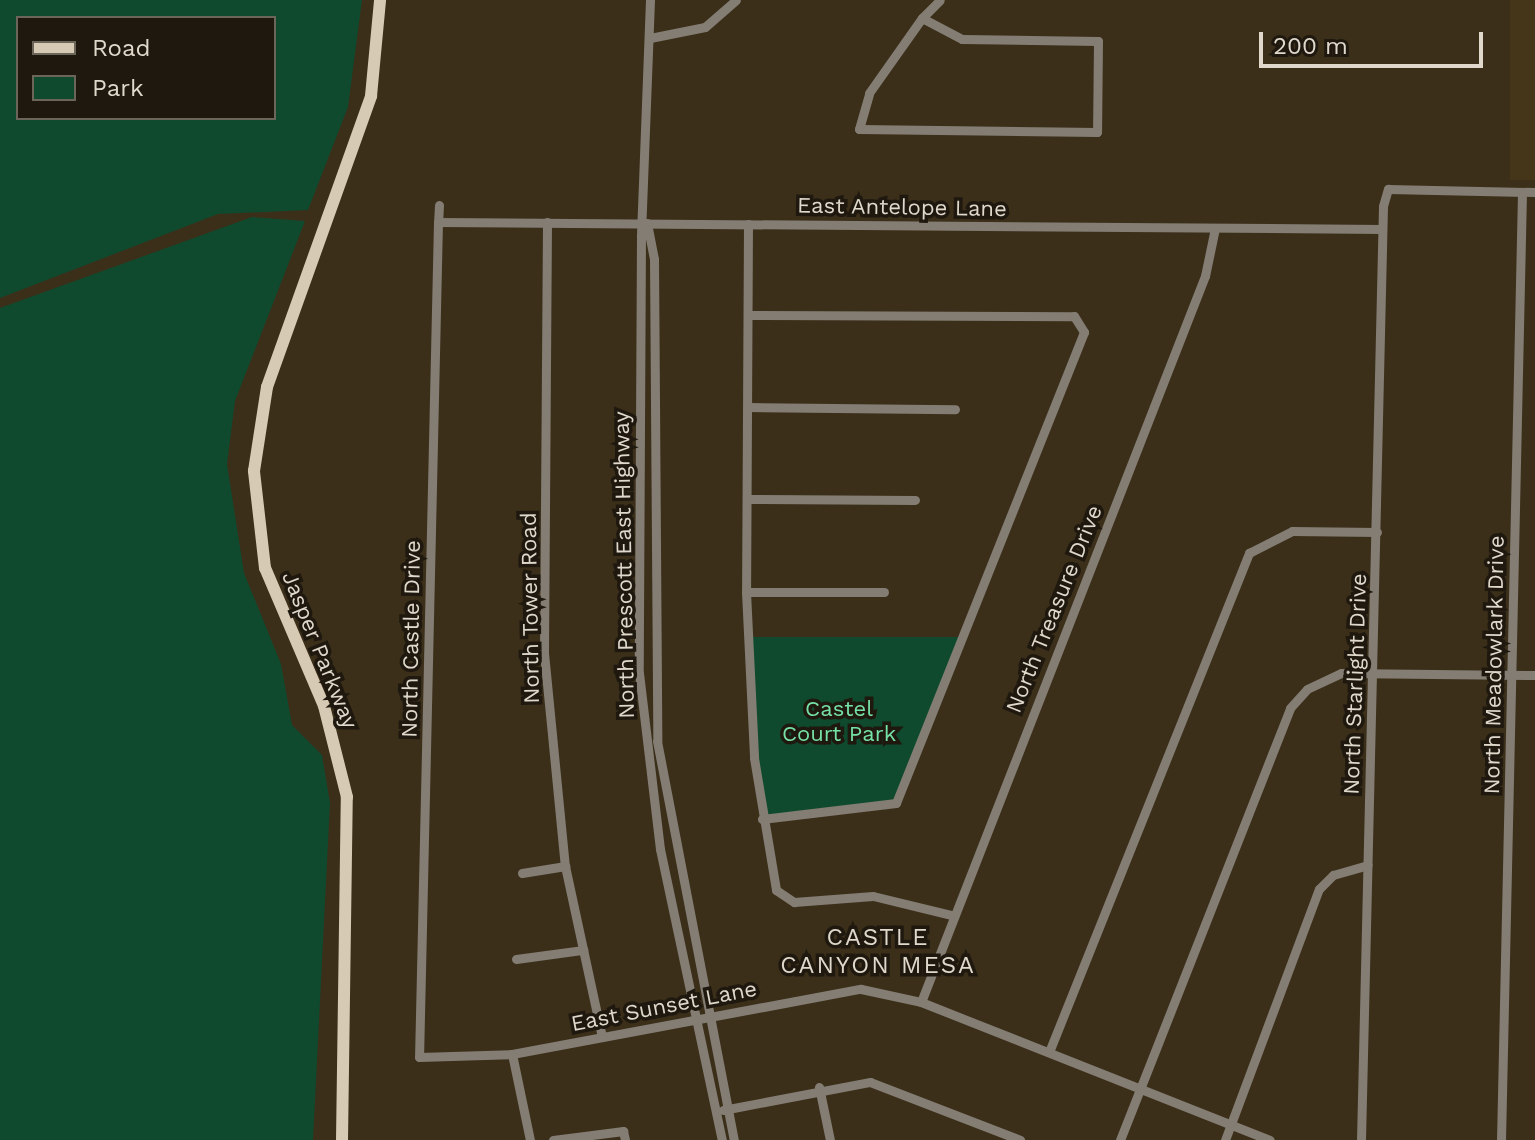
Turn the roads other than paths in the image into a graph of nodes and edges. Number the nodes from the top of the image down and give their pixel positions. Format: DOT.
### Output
graph roads {
  1 [pos="650,0"];
  2 [pos="736,0"];
  3 [pos="940,0"];
  4 [pos="381,1"];
  5 [pos="922,18"];
  6 [pos="650,38"];
  7 [pos="1522,192"];
  8 [pos="1535,192"];
  9 [pos="439,205"];
  10 [pos="438,222"];
  11 [pos="547,222"];
  12 [pos="647,223"];
  13 [pos="748,224"];
  14 [pos="1215,228"];
  15 [pos="1382,229"];
  16 [pos="750,315"];
  17 [pos="748,407"];
  18 [pos="955,409"];
  19 [pos="639,497"];
  20 [pos="651,497"];
  21 [pos="747,499"];
  22 [pos="915,500"];
  23 [pos="1377,532"];
  24 [pos="746,592"];
  25 [pos="884,592"];
  26 [pos="1372,674"];
  27 [pos="1512,675"];
  28 [pos="1535,675"];
  29 [pos="656,734"];
  30 [pos="645,735"];
  31 [pos="762,819"];
  32 [pos="1368,865"];
  33 [pos="565,866"];
  34 [pos="522,873"];
  35 [pos="951,915"];
  36 [pos="583,950"];
  37 [pos="516,959"];
  38 [pos="921,1002"];
  39 [pos="701,1018"];
  40 [pos="602,1037"];
  41 [pos="1049,1052"];
  42 [pos="512,1054"];
  43 [pos="419,1057"];
  44 [pos="819,1087"];
  45 [pos="1140,1088"];
  46 [pos="722,1111"];
  47 [pos="1231,1124"];
  48 [pos="624,1136"];
  49 [pos="342,1140"];
  50 [pos="530,1140"];
  51 [pos="553,1140"];
  52 [pos="722,1140"];
  53 [pos="734,1140"];
  54 [pos="830,1140"];
  55 [pos="1020,1140"];
  56 [pos="1120,1140"];
  57 [pos="1225,1140"];
  58 [pos="1270,1140"];
  59 [pos="1361,1140"];
  60 [pos="1501,1140"];
  1 -- 6 [label="street, North Prescott East Highway"];
  2 -- 6 [label="street"];
  3 -- 5 [label="street"];
  4 -- 49 [label="main road, Jasper Parkway"];
  5 -- 5 [label="street"];
  6 -- 12 [label="street, North Prescott East Highway"];
  7 -- 8 [label="street"];
  7 -- 15 [label="street, North Starlight Drive"];
  7 -- 27 [label="street, North Meadowlark Drive"];
  9 -- 10 [label="street"];
  10 -- 11 [label="street, East Antelope Lane"];
  10 -- 43 [label="street, North Castle Drive"];
  11 -- 12 [label="street, East Antelope Lane"];
  11 -- 33 [label="street, North Tower Road"];
  12 -- 13 [label="street, East Antelope Lane"];
  12 -- 19 [label="street, North Prescott East Highway"];
  12 -- 20 [label="street, North Prescott East Highway"];
  13 -- 14 [label="street, East Antelope Lane"];
  13 -- 16 [label="street"];
  14 -- 15 [label="street, East Antelope Lane"];
  14 -- 35 [label="street, North Treasure Drive"];
  15 -- 23 [label="street, North Starlight Drive"];
  16 -- 17 [label="street"];
  16 -- 31 [label="street"];
  17 -- 18 [label="street"];
  17 -- 21 [label="street"];
  19 -- 20 [label="street"];
  19 -- 30 [label="street, North Prescott East Highway"];
  20 -- 29 [label="street, North Prescott East Highway"];
  21 -- 22 [label="street"];
  21 -- 24 [label="street"];
  23 -- 26 [label="street, North Starlight Drive"];
  23 -- 41 [label="street"];
  24 -- 25 [label="street"];
  24 -- 31 [label="street"];
  26 -- 27 [label="street"];
  26 -- 32 [label="street, North Starlight Drive"];
  26 -- 45 [label="street"];
  27 -- 28 [label="street"];
  27 -- 60 [label="street, North Meadowlark Drive"];
  29 -- 30 [label="street"];
  29 -- 39 [label="street, North Prescott East Highway"];
  30 -- 39 [label="street, North Prescott East Highway"];
  31 -- 35 [label="street"];
  32 -- 47 [label="street"];
  32 -- 59 [label="street, North Starlight Drive"];
  33 -- 34 [label="street"];
  33 -- 36 [label="street, North Tower Road"];
  35 -- 38 [label="street, North Treasure Drive"];
  36 -- 37 [label="street"];
  36 -- 40 [label="street, North Tower Road"];
  38 -- 39 [label="street, East Sunset Lane"];
  38 -- 41 [label="street, East Sunset Lane"];
  39 -- 40 [label="street, East Sunset Lane"];
  39 -- 46 [label="street, North Prescott East Highway"];
  40 -- 42 [label="street, East Sunset Lane"];
  41 -- 45 [label="street, East Sunset Lane"];
  42 -- 43 [label="street, East Sunset Lane"];
  42 -- 50 [label="street"];
  44 -- 46 [label="street"];
  44 -- 54 [label="street"];
  44 -- 55 [label="street"];
  45 -- 47 [label="street, East Sunset Lane"];
  45 -- 56 [label="street"];
  46 -- 52 [label="street, North Prescott East Highway"];
  46 -- 53 [label="street, North Prescott East Highway"];
  47 -- 57 [label="street"];
  47 -- 58 [label="street, East Sunset Lane"];
  48 -- 51 [label="street"];
}
